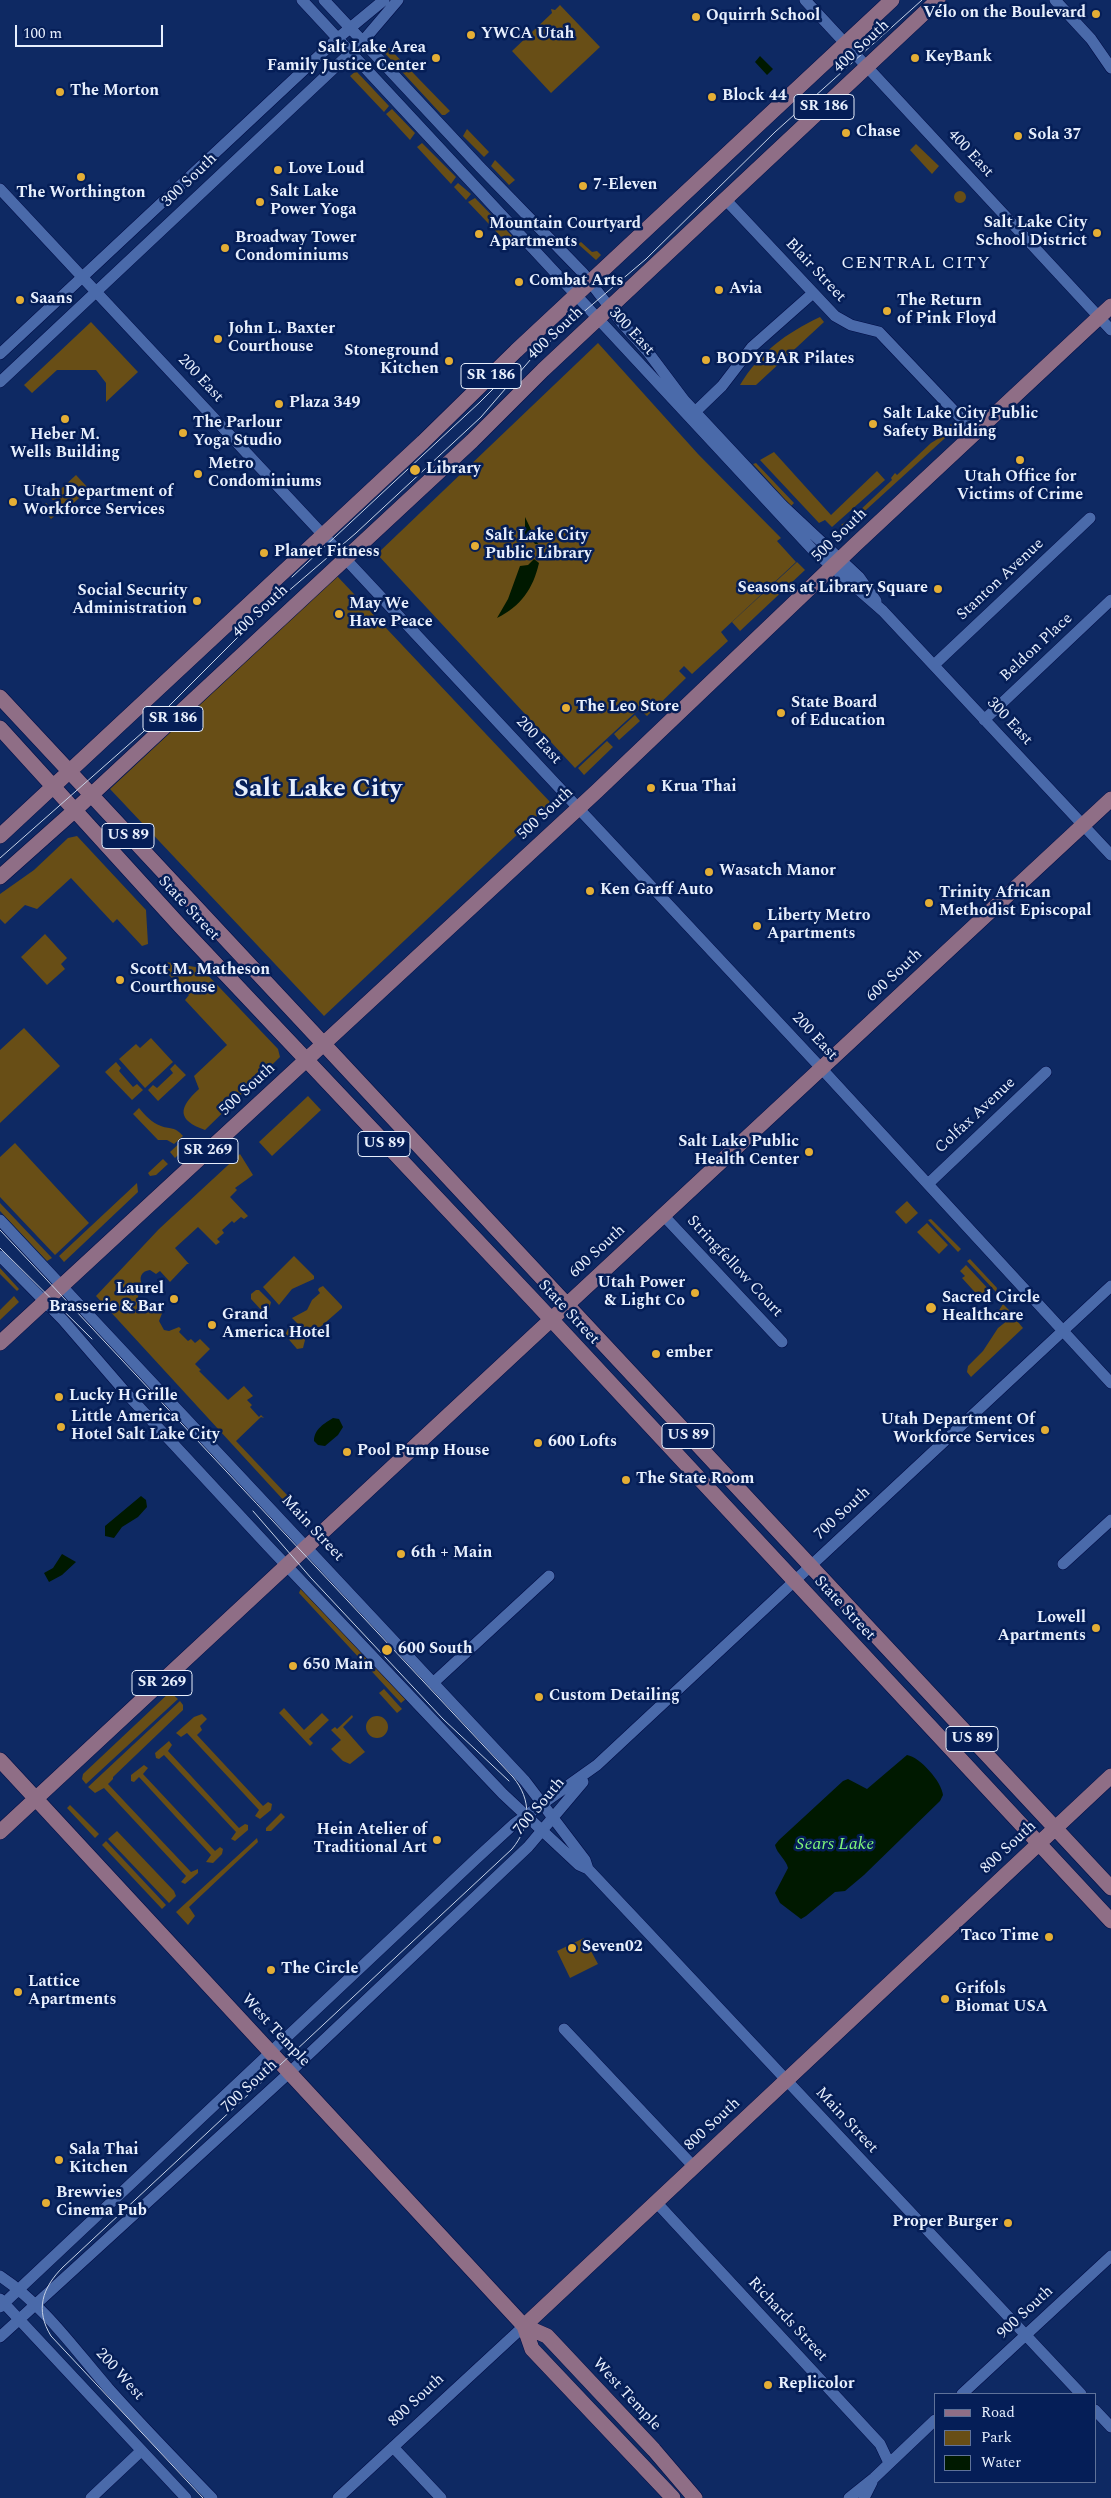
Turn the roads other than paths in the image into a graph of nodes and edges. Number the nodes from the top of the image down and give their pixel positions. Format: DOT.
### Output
graph roads {
  1 [pos="302,0"];
  2 [pos="324,0"];
  3 [pos="384,0"];
  4 [pos="398,0"];
  5 [pos="805,0"];
  6 [pos="892,0"];
  7 [pos="938,0"];
  8 [pos="1055,0"];
  9 [pos="350,27"];
  10 [pos="338,38"];
  11 [pos="363,41"];
  12 [pos="845,44"];
  13 [pos="351,52"];
  14 [pos="867,67"];
  15 [pos="1111,68"];
  16 [pos="0,189"];
  17 [pos="725,199"];
  18 [pos="83,278"];
  19 [pos="591,284"];
  20 [pos="98,293"];
  21 [pos="813,293"];
  22 [pos="577,296"];
  23 [pos="1111,306"];
  24 [pos="610,308"];
  25 [pos="1099,318"];
  26 [pos="598,320"];
  27 [pos="1111,330"];
  28 [pos="0,354"];
  29 [pos="0,382"];
  30 [pos="695,412"];
  31 [pos="975,433"];
  32 [pos="1090,518"];
  33 [pos="323,535"];
  34 [pos="344,558"];
  35 [pos="836,564"];
  36 [pos="1111,600"];
  37 [pos="934,665"];
  38 [pos="0,697"];
  39 [pos="984,720"];
  40 [pos="0,728"];
  41 [pos="68,772"];
  42 [pos="52,786"];
  43 [pos="91,795"];
  44 [pos="1111,799"];
  45 [pos="578,808"];
  46 [pos="74,811"];
  47 [pos="1083,825"];
  48 [pos="0,836"];
  49 [pos="1111,855"];
  50 [pos="0,877"];
  51 [pos="323,1044"];
  52 [pos="305,1060"];
  53 [pos="821,1068"];
  54 [pos="1046,1072"];
  55 [pos="928,1184"];
  56 [pos="663,1215"];
  57 [pos="0,1220"];
  58 [pos="0,1256"];
  59 [pos="62,1286"];
  60 [pos="1111,1286"];
  61 [pos="45,1302"];
  62 [pos="567,1305"];
  63 [pos="551,1320"];
  64 [pos="1063,1331"];
  65 [pos="782,1342"];
  66 [pos="0,1343"];
  67 [pos="1111,1383"];
  68 [pos="1111,1520"];
  69 [pos="307,1548"];
  70 [pos="1063,1564"];
  71 [pos="287,1566"];
  72 [pos="810,1566"];
  73 [pos="549,1576"];
  74 [pos="795,1581"];
  75 [pos="433,1683"];
  76 [pos="0,1760"];
  77 [pos="597,1765"];
  78 [pos="1111,1776"];
  79 [pos="36,1799"];
  80 [pos="543,1805"];
  81 [pos="527,1816"];
  82 [pos="552,1818"];
  83 [pos="1055,1829"];
  84 [pos="542,1830"];
  85 [pos="0,1832"];
  86 [pos="1038,1844"];
  87 [pos="588,1869"];
  88 [pos="1111,1888"];
  89 [pos="1111,1921"];
  90 [pos="564,2029"];
  91 [pos="271,2053"];
  92 [pos="289,2073"];
  93 [pos="786,2080"];
  94 [pos="694,2167"];
  95 [pos="656,2202"];
  96 [pos="1111,2256"];
  97 [pos="0,2276"];
  98 [pos="18,2289"];
  99 [pos="1,2303"];
  100 [pos="36,2305"];
  101 [pos="20,2320"];
  102 [pos="524,2326"];
  103 [pos="1026,2336"];
  104 [pos="0,2337"];
  105 [pos="963,2393"];
  106 [pos="1079,2393"];
  107 [pos="1096,2411"];
  108 [pos="934,2421"];
  109 [pos="1111,2427"];
  110 [pos="393,2447"];
  111 [pos="141,2451"];
  112 [pos="890,2463"];
  113 [pos="874,2478"];
  114 [pos="183,2497"];
  115 [pos="91,2498"];
  116 [pos="212,2498"];
  117 [pos="338,2498"];
  118 [pos="441,2498"];
  119 [pos="673,2498"];
  120 [pos="695,2498"];
  121 [pos="849,2498"];
  122 [pos="864,2498"];
  1 -- 10 [label="street, 300 East"];
  2 -- 9 [label="street, 300 East"];
  3 -- 9 [label="street, 300 South"];
  4 -- 11 [label="street, 300 South"];
  5 -- 12 [label="street, 400 East"];
  6 -- 12 [label="main road, 400 South / SR 186"];
  7 -- 14 [label="main road, 400 South / SR 186"];
  8 -- 15 [label="street"];
  9 -- 10 [label="street, 300 South"];
  9 -- 11 [label="street, 300 East"];
  10 -- 13 [label="street, 300 East"];
  10 -- 18 [label="street, 300 South"];
  11 -- 13 [label="street, 300 South"];
  11 -- 19 [label="street, 300 East"];
  12 -- 14 [label="street, 400 East"];
  12 -- 19 [label="main road, 400 South / SR 186"];
  13 -- 20 [label="street, 300 South"];
  13 -- 22 [label="street, 300 East"];
  14 -- 17 [label="main road, 400 South / SR 186"];
  14 -- 25 [label="street, 400 East"];
  16 -- 18 [label="street, 200 East"];
  17 -- 21 [label="street, Blair Street"];
  17 -- 24 [label="main road, 400 South / SR 186"];
  18 -- 20 [label="street, 200 East"];
  18 -- 28 [label="street, 300 South"];
  19 -- 22 [label="main road, 400 South / SR 186"];
  19 -- 24 [label="street, 300 East"];
  20 -- 29 [label="street, 300 South"];
  20 -- 33 [label="street, 200 East"];
  21 -- 30 [label="street"];
  21 -- 31 [label="street, Blair Street"];
  22 -- 26 [label="street, 300 East"];
  22 -- 33 [label="main road, 400 South / SR 186"];
  23 -- 25 [label="main road, 500 South"];
  24 -- 26 [label="main road, 400 South / SR 186"];
  24 -- 30 [label="street, 300 East"];
  25 -- 27 [label="street, 400 East"];
  25 -- 31 [label="main road, 500 South"];
  26 -- 34 [label="main road, 400 South / SR 186"];
  26 -- 35 [label="street, 300 East"];
  30 -- 35 [label="street, 300 East"];
  31 -- 35 [label="main road, 500 South"];
  32 -- 37 [label="street, Stanton Avenue"];
  33 -- 34 [label="street, 200 East"];
  33 -- 41 [label="main road, 400 South / SR 186"];
  34 -- 43 [label="main road, 400 South / SR 186"];
  34 -- 45 [label="street, 200 East"];
  35 -- 37 [label="street, 300 East"];
  35 -- 45 [label="main road, 500 South"];
  36 -- 39 [label="street, Beldon Place"];
  37 -- 39 [label="street, 300 East"];
  38 -- 41 [label="main road, State Street"];
  39 -- 47 [label="street, 300 East"];
  40 -- 42 [label="main road, State Street"];
  41 -- 42 [label="main road, 400 South"];
  41 -- 43 [label="main road, State Street / US 89"];
  42 -- 46 [label="main road, State Street"];
  42 -- 48 [label="main road, 400 South"];
  43 -- 46 [label="main road, 400 South / SR 186"];
  43 -- 51 [label="main road, State Street / US 89"];
  44 -- 47 [label="main road, 600 South"];
  45 -- 51 [label="main road, 500 South"];
  45 -- 53 [label="street, 200 East"];
  46 -- 50 [label="main road, 400 South"];
  46 -- 52 [label="main road, State Street / US 89"];
  47 -- 49 [label="street, 300 East"];
  47 -- 53 [label="main road, 600 South"];
  51 -- 52 [label="main road, 500 South / SR 269"];
  51 -- 62 [label="main road, State Street / US 89"];
  52 -- 59 [label="main road, 500 South / SR 269"];
  52 -- 63 [label="main road, State Street / US 89"];
  53 -- 55 [label="street, 200 East"];
  53 -- 56 [label="main road, 600 South"];
  54 -- 55 [label="street, Colfax Avenue"];
  55 -- 64 [label="street, 200 East"];
  56 -- 62 [label="main road, 600 South"];
  56 -- 65 [label="street, Stringfellow Court"];
  57 -- 59 [label="street, Main Street"];
  58 -- 61 [label="street, Main Street"];
  59 -- 61 [label="main road, 500 South / SR 269"];
  59 -- 69 [label="street, Main Street"];
  60 -- 64 [label="street, 700 South"];
  61 -- 66 [label="main road, 500 South / SR 269"];
  61 -- 71 [label="street, Main Street"];
  62 -- 63 [label="main road, 600 South / SR 269"];
  62 -- 72 [label="main road, State Street / US 89"];
  63 -- 69 [label="main road, 600 South / SR 269"];
  63 -- 74 [label="main road, State Street / US 89"];
  64 -- 67 [label="street, 200 East"];
  64 -- 72 [label="street, 700 South"];
  68 -- 70 [label="street"];
  69 -- 71 [label="main road, 600 South / SR 269"];
  69 -- 75 [label="street, Main Street"];
  71 -- 79 [label="main road, 600 South / SR 269"];
  71 -- 81 [label="street, Main Street"];
  72 -- 74 [label="street, 700 South"];
  72 -- 83 [label="main road, State Street / US 89"];
  73 -- 75 [label="street"];
  74 -- 77 [label="street, 700 South"];
  74 -- 86 [label="main road, State Street / US 89"];
  75 -- 80 [label="street, Main Street"];
  76 -- 79 [label="main road, West Temple"];
  77 -- 80 [label="street, 700 South"];
  77 -- 82 [label="street, 700 South"];
  78 -- 83 [label="main road, 800 South"];
  79 -- 85 [label="main road, 600 South / SR 269"];
  79 -- 91 [label="main road, West Temple"];
  80 -- 81 [label="street, 700 South"];
  80 -- 82 [label="street, Main Street"];
  81 -- 84 [label="street, Main Street"];
  81 -- 91 [label="street, 700 South"];
  82 -- 84 [label="street, 700 South"];
  82 -- 87 [label="street, Main Street"];
  83 -- 86 [label="main road, 800 South"];
  83 -- 88 [label="main road, State Street / US 89"];
  84 -- 87 [label="street, Main Street"];
  84 -- 92 [label="street, 700 South"];
  86 -- 89 [label="main road, State Street / US 89"];
  86 -- 93 [label="main road, 800 South"];
  87 -- 93 [label="street, Main Street"];
  90 -- 94 [label="street"];
  91 -- 92 [label="main road, West Temple"];
  91 -- 98 [label="street, 700 South"];
  92 -- 100 [label="street, 700 South"];
  92 -- 102 [label="main road, West Temple"];
  93 -- 94 [label="main road, 800 South"];
  93 -- 103 [label="street, Main Street"];
  94 -- 95 [label="main road, 800 South"];
  95 -- 102 [label="main road, 800 South"];
  95 -- 112 [label="street, Richards Street"];
  96 -- 103 [label="street, 900 South"];
  97 -- 98 [label="street, 200 West"];
  98 -- 99 [label="street, 700 South"];
  98 -- 100 [label="street, 200 West"];
  99 -- 101 [label="street"];
  100 -- 101 [label="street, 700 South"];
  100 -- 116 [label="street, 200 West"];
  101 -- 104 [label="street, 700 South"];
  101 -- 111 [label="street"];
  102 -- 110 [label="street, 800 South"];
  102 -- 119 [label="main road, West Temple"];
  102 -- 120 [label="main road, West Temple"];
  103 -- 105 [label="street, 900 South"];
  103 -- 106 [label="street, Main Street"];
  107 -- 109 [label="street"];
  108 -- 112 [label="street"];
  110 -- 117 [label="street, 800 South"];
  110 -- 118 [label="street"];
  111 -- 114 [label="street"];
  111 -- 115 [label="street"];
  112 -- 113 [label="street"];
  113 -- 121 [label="street"];
  113 -- 122 [label="street"];
}
